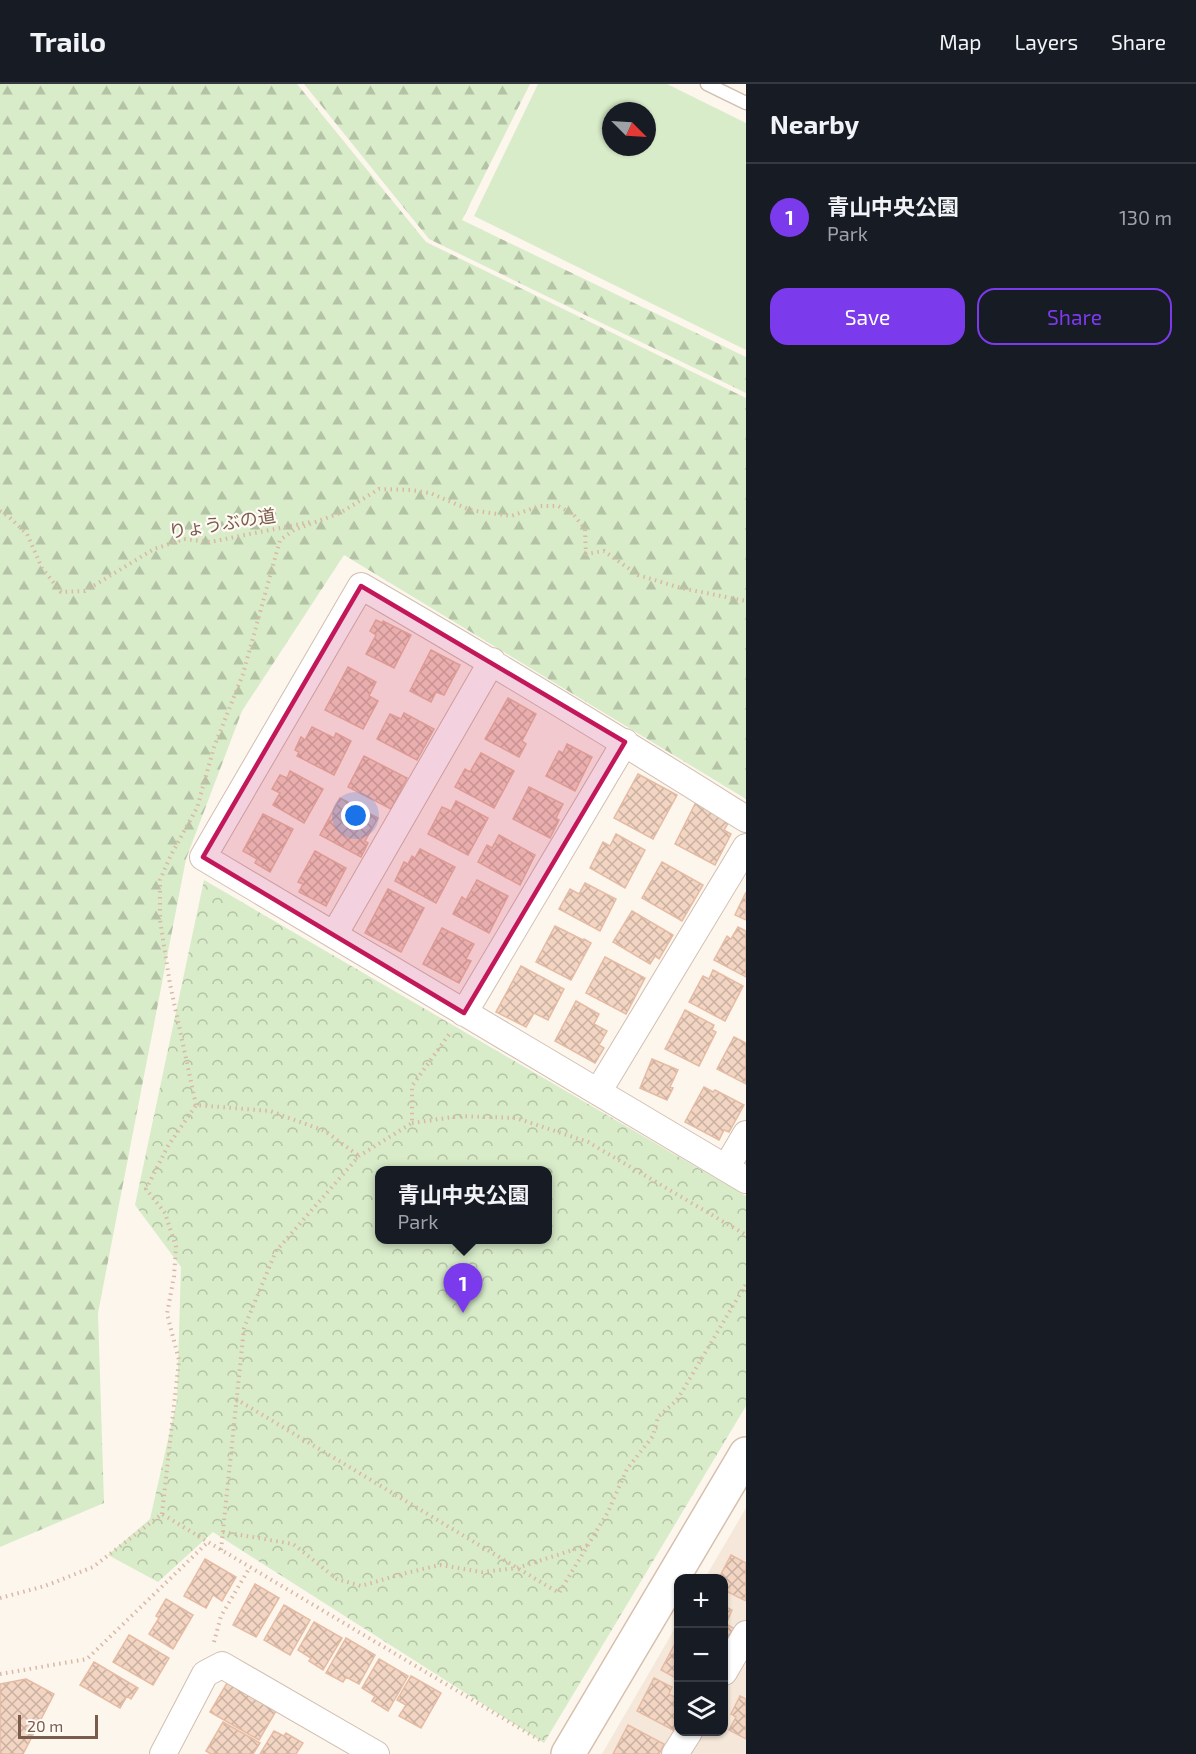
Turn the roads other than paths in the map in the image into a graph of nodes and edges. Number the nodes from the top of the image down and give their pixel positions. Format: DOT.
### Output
graph roads {
  1 [pos="707,84"];
  2 [pos="746,103"];
  3 [pos="492,661"];
  4 [pos="625,742"];
  5 [pos="746,819"];
  6 [pos="746,847"];
  7 [pos="334,935"];
  8 [pos="464,1013"];
  9 [pos="598,1092"];
  10 [pos="746,1134"];
  11 [pos="736,1174"];
  12 [pos="746,1454"];
  13 [pos="746,1634"];
  14 [pos="728,1664"];
  15 [pos="685,1736"];
  16 [pos="560,1751"];
  17 [pos="163,1754"];
  18 [pos="376,1754"];
  19 [pos="675,1754"];
  1 -- 2 [label="lane"];
  3 -- 4 [label="street"];
  3 -- 7 [label="street"];
  3 -- 7 [label="street"];
  4 -- 5 [label="street"];
  4 -- 8 [label="street"];
  6 -- 9 [label="street"];
  7 -- 8 [label="street"];
  8 -- 9 [label="street"];
  9 -- 11 [label="street"];
  10 -- 11 [label="street"];
  12 -- 16 [label="street"];
  13 -- 14 [label="street"];
  15 -- 19 [label="street"];
  17 -- 18 [label="street"];
}
